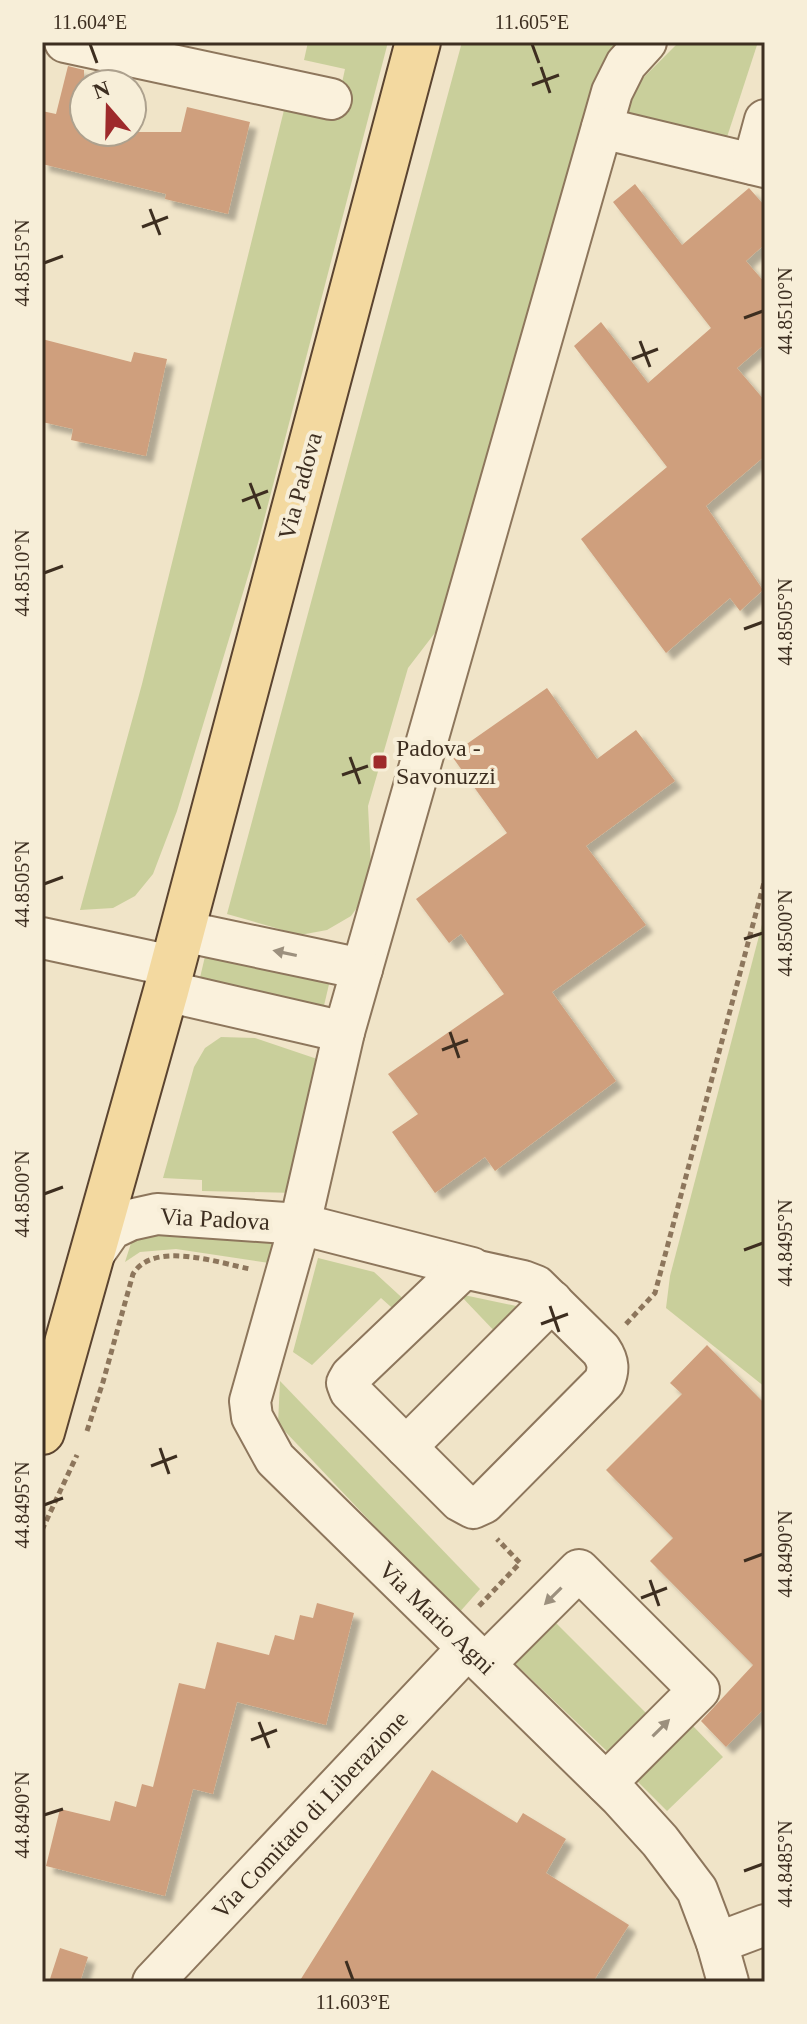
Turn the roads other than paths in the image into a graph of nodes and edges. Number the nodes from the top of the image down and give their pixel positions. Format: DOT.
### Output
graph roads {
  1 [pos="65,42"];
  2 [pos="418,42"];
  3 [pos="644,43"];
  4 [pos="130,49"];
  5 [pos="331,99"];
  6 [pos="607,110"];
  7 [pos="765,120"];
  8 [pos="759,165"];
  9 [pos="42,938"];
  10 [pos="173,962"];
  11 [pos="362,969"];
  12 [pos="344,1032"];
  13 [pos="300,1224"];
  14 [pos="93,1255"];
  15 [pos="472,1268"];
  16 [pos="552,1301"];
  17 [pos="61,1440"];
  18 [pos="406,1447"];
  19 [pos="468,1649"];
  20 [pos="606,1783"];
  21 [pos="765,1925"];
  22 [pos="717,1943"];
  23 [pos="153,1982"];
  24 [pos="728,1982"];
  1 -- 4 [label="street"];
  2 -- 10 [label="main road, Via Padova"];
  3 -- 6 [label="street, Via Padova"];
  4 -- 5 [label="street"];
  6 -- 8 [label="street"];
  6 -- 11 [label="street, Via Padova"];
  7 -- 8 [label="street"];
  9 -- 10 [label="street"];
  11 -- 10 [label="street, one-way"];
  10 -- 12 [label="street"];
  10 -- 14 [label="main road, Via Padova"];
  11 -- 12 [label="street, Via Padova"];
  12 -- 13 [label="street, Via Padova"];
  13 -- 14 [label="street, Via Padova"];
  13 -- 15 [label="street"];
  13 -- 19 [label="street, Via Mario Agni"];
  14 -- 17 [label="main road, Via Padova"];
  15 -- 16 [label="street"];
  15 -- 18 [label="street"];
  16 -- 18 [label="street"];
  16 -- 18 [label="street"];
  19 -- 20 [label="street, Via Mario Agni"];
  20 -- 19 [label="street, Via Comitato di Liberazione, one-way"];
  19 -- 23 [label="street, Via Comitato di Liberazione"];
  20 -- 22 [label="street, Via Mario Agni"];
  21 -- 22 [label="street"];
  22 -- 24 [label="street, Via Mario Agni"];
}
